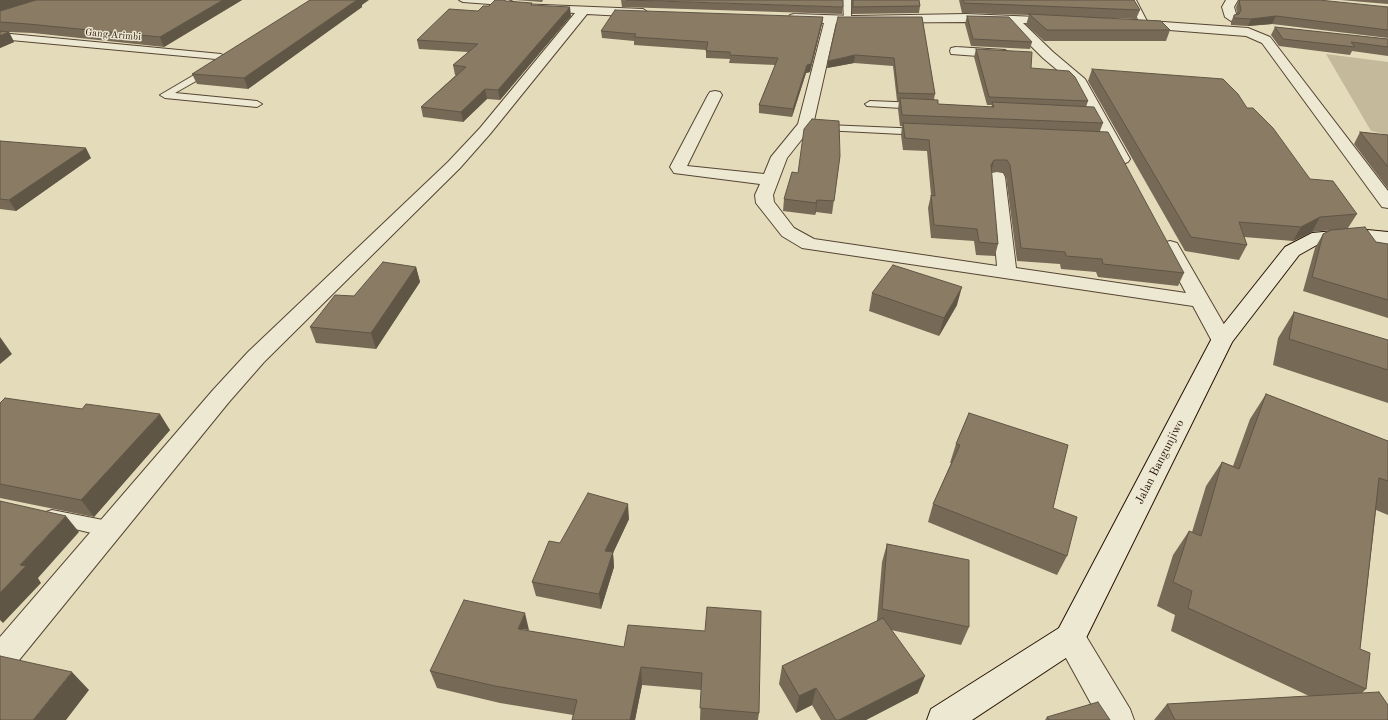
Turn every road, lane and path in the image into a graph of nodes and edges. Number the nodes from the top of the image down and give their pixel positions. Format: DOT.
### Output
graph roads {
  1 [pos="463,0"];
  2 [pos="847,0"];
  3 [pos="1132,0"];
  4 [pos="1232,0"];
  5 [pos="502,2"];
  6 [pos="583,11"];
  7 [pos="653,14"];
  8 [pos="1231,17"];
  9 [pos="785,18"];
  10 [pos="831,20"];
  11 [pos="848,20"];
  12 [pos="1012,20"];
  13 [pos="1072,21"];
  14 [pos="1123,24"];
  15 [pos="1145,25"];
  16 [pos="1272,29"];
  17 [pos="1248,32"];
  18 [pos="0,36"];
  19 [pos="956,51"];
  20 [pos="1017,54"];
  21 [pos="715,95"];
  22 [pos="256,104"];
  23 [pos="870,104"];
  24 [pos="933,107"];
  25 [pos="827,128"];
  26 [pos="930,132"];
  27 [pos="1129,173"];
  28 [pos="997,176"];
  29 [pos="770,180"];
  30 [pos="1388,203"];
  31 [pos="1162,234"];
  32 [pos="1388,238"];
  33 [pos="1007,273"];
  34 [pos="1199,301"];
  35 [pos="1222,340"];
  36 [pos="39,514"];
  37 [pos="108,529"];
  38 [pos="1070,638"];
  39 [pos="4,648"];
  40 [pos="943,720"];
  41 [pos="1118,720"];
  1 -- 5 [label="lane"];
  2 -- 11 [label="lane"];
  3 -- 15 [label="lane"];
  4 -- 8 [label="street"];
  5 -- 6 [label="street"];
  6 -- 7 [label="street"];
  6 -- 37 [label="street"];
  9 -- 10 [label="street"];
  10 -- 11 [label="street"];
  10 -- 29 [label="street"];
  11 -- 12 [label="street"];
  12 -- 13 [label="street"];
  12 -- 27 [label="street"];
  14 -- 15 [label="street"];
  15 -- 17 [label="street"];
  16 -- 17 [label="street"];
  17 -- 30 [label="street"];
  18 -- 22 [label="lane, Gang Arimbi"];
  19 -- 20 [label="street"];
  21 -- 29 [label="street"];
  23 -- 24 [label="lane"];
  25 -- 26 [label="lane"];
  28 -- 33 [label="street"];
  29 -- 33 [label="street"];
  31 -- 34 [label="street"];
  32 -- 35 [label="street, Jalan Bangunjiwo"];
  33 -- 34 [label="street"];
  34 -- 35 [label="street"];
  35 -- 38 [label="street, Jalan Bangunjiwo"];
  36 -- 37 [label="lane"];
  37 -- 39 [label="street"];
  38 -- 40 [label="street"];
  38 -- 41 [label="street"];
}
